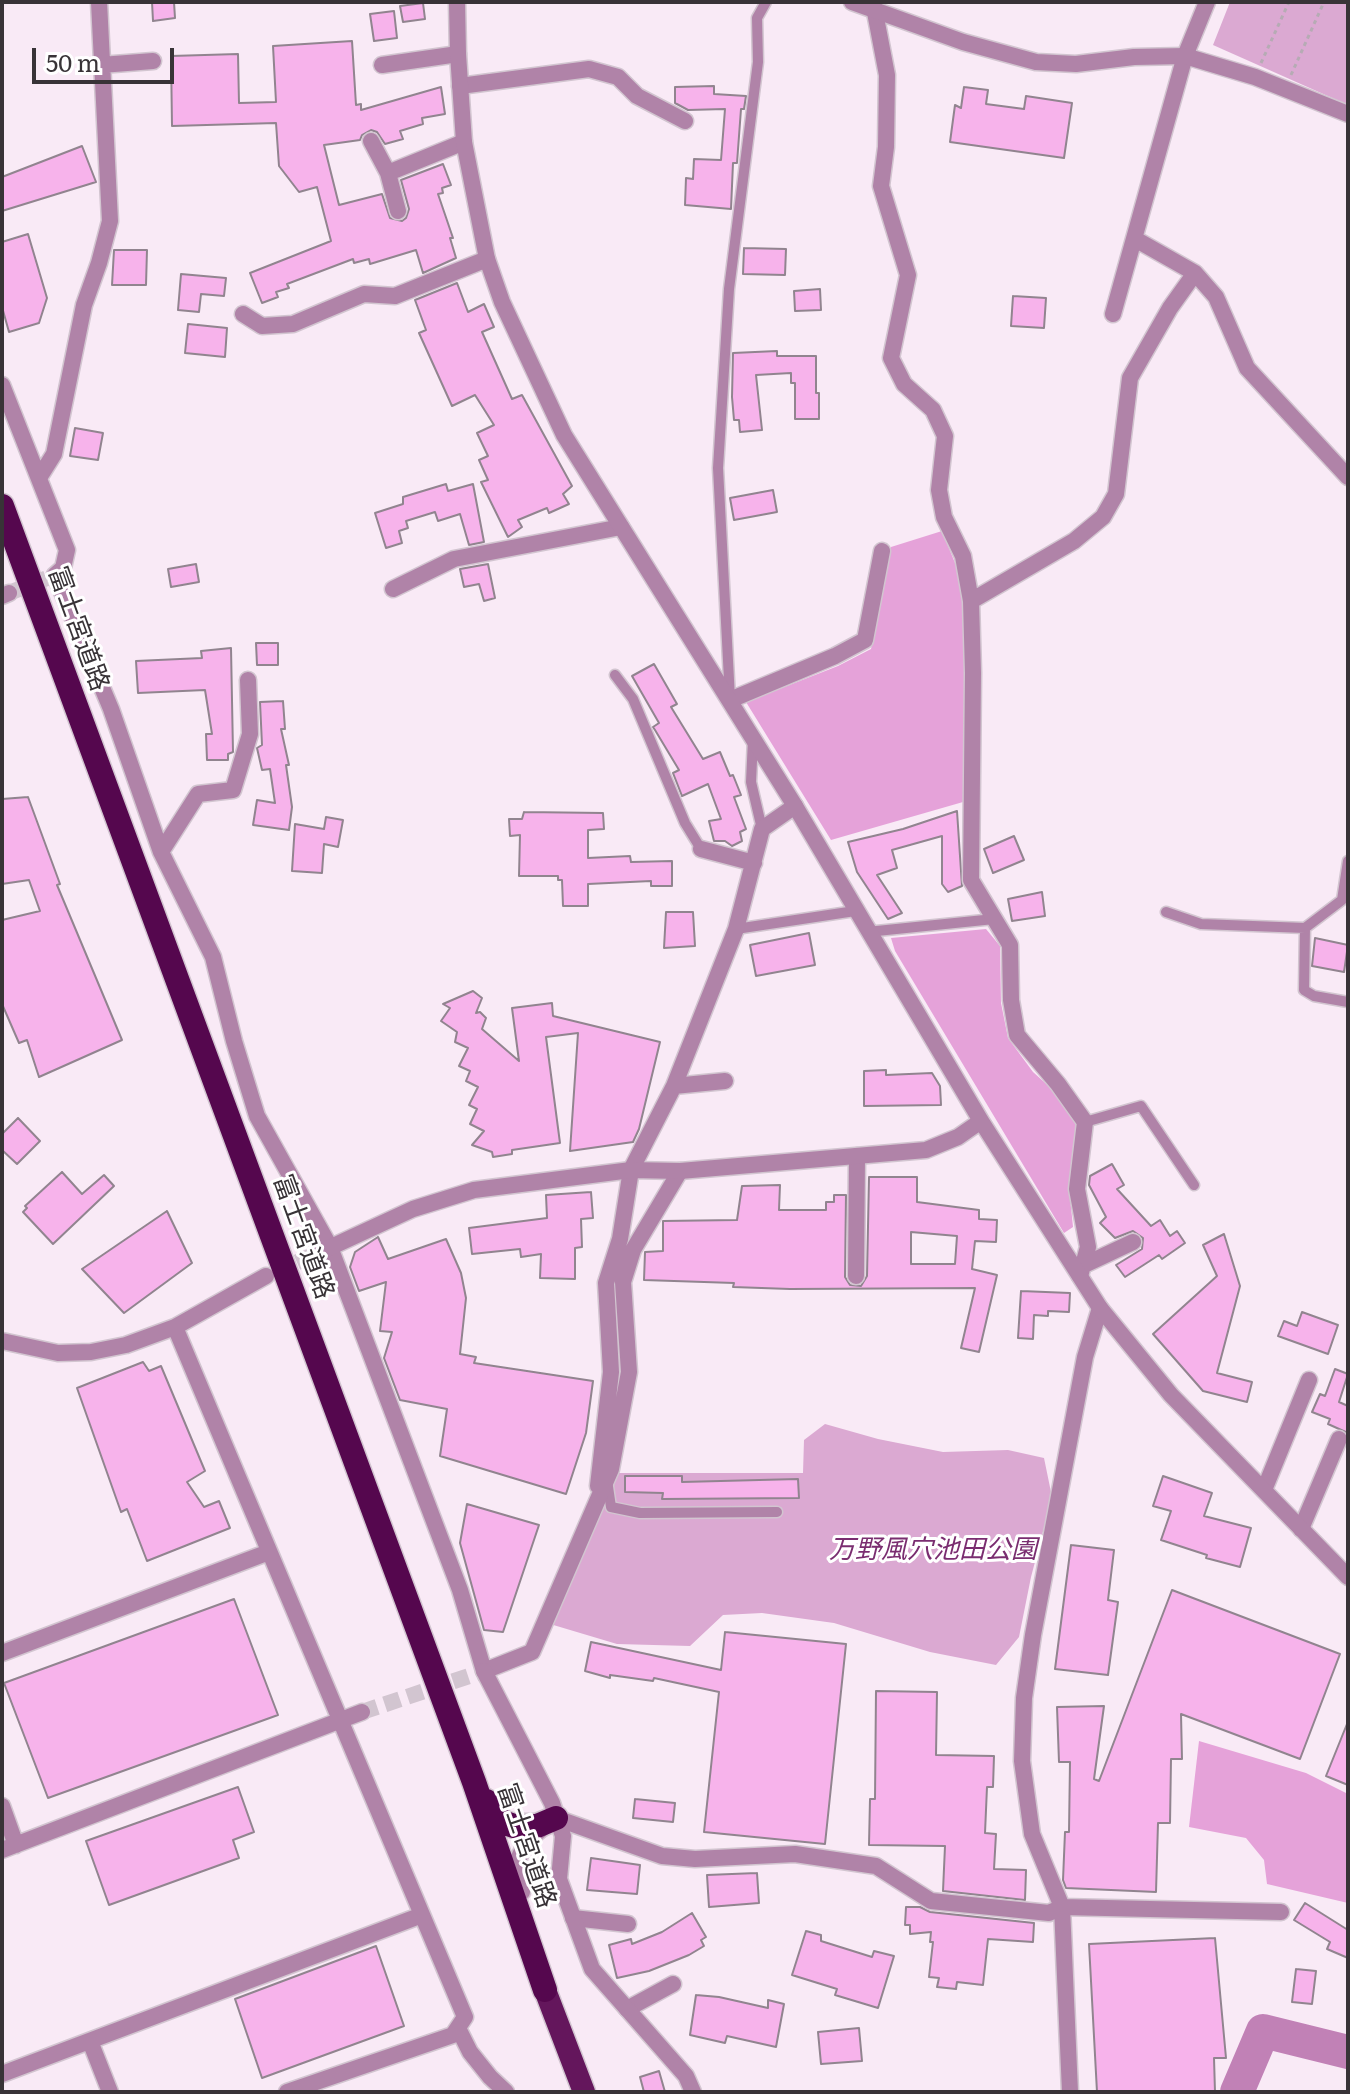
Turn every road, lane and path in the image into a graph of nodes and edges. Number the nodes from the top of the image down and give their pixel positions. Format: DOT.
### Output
graph roads {
  1 [pos="99,2"];
  2 [pos="457,2"];
  3 [pos="766,2"];
  4 [pos="852,2"];
  5 [pos="1207,2"];
  6 [pos="1289,2"];
  7 [pos="1324,2"];
  8 [pos="874,7"];
  9 [pos="458,54"];
  10 [pos="1185,56"];
  11 [pos="153,61"];
  12 [pos="101,65"];
  13 [pos="382,65"];
  14 [pos="1255,77"];
  15 [pos="460,86"];
  16 [pos="1285,90"];
  17 [pos="1348,114"];
  18 [pos="685,121"];
  19 [pos="371,141"];
  20 [pos="464,142"];
  21 [pos="388,173"];
  22 [pos="398,211"];
  23 [pos="1135,239"];
  24 [pos="487,259"];
  25 [pos="1195,273"];
  26 [pos="243,314"];
  27 [pos="1113,314"];
  28 [pos="2,385"];
  29 [pos="1348,477"];
  30 [pos="39,478"];
  31 [pos="2,506"];
  32 [pos="621,527"];
  33 [pos="882,551"];
  34 [pos="393,589"];
  35 [pos="971,601"];
  36 [pos="615,675"];
  37 [pos="248,680"];
  38 [pos="730,700"];
  39 [pos="753,737"];
  40 [pos="795,806"];
  41 [pos="762,829"];
  42 [pos="701,849"];
  43 [pos="161,852"];
  44 [pos="1348,861"];
  45 [pos="754,863"];
  46 [pos="855,911"];
  47 [pos="1166,912"];
  48 [pos="994,919"];
  49 [pos="1305,928"];
  50 [pos="736,929"];
  51 [pos="867,932"];
  52 [pos="1348,1002"];
  53 [pos="725,1081"];
  54 [pos="674,1086"];
  55 [pos="981,1121"];
  56 [pos="1085,1122"];
  57 [pos="857,1156"];
  58 [pos="631,1170"];
  59 [pos="680,1171"];
  60 [pos="1194,1185"];
  61 [pos="1133,1242"];
  62 [pos="323,1250"];
  63 [pos="1081,1271"];
  64 [pos="266,1276"];
  65 [pos="856,1276"];
  66 [pos="1100,1308"];
  67 [pos="175,1327"];
  68 [pos="2,1341"];
  69 [pos="1309,1380"];
  70 [pos="1339,1439"];
  71 [pos="607,1478"];
  72 [pos="1264,1490"];
  73 [pos="596,1503"];
  74 [pos="777,1512"];
  75 [pos="1301,1529"];
  76 [pos="269,1552"];
  77 [pos="1348,1577"];
  78 [pos="2,1653"];
  79 [pos="484,1671"];
  80 [pos="362,1712"];
  81 [pos="340,1721"];
  82 [pos="474,1782"];
  83 [pos="2,1806"];
  84 [pos="556,1818"];
  85 [pos="9,1848"];
  86 [pos="1062,1907"];
  87 [pos="1281,1912"];
  88 [pos="422,1915"];
  89 [pos="573,1918"];
  90 [pos="628,1924"];
  91 [pos="673,1984"];
  92 [pos="545,1990"];
  93 [pos="627,2009"];
  94 [pos="458,2028"];
  95 [pos="90,2041"];
  96 [pos="2,2074"];
  97 [pos="110,2092"];
  98 [pos="287,2092"];
  99 [pos="506,2092"];
  100 [pos="584,2092"];
  101 [pos="693,2092"];
  102 [pos="1070,2092"];
  1 -- 12 [label="street"];
  2 -- 9 [label="street"];
  3 -- 38 [label="lane"];
  4 -- 8 [label="street"];
  5 -- 10 [label="street"];
  6 -- 14 [label="path"];
  7 -- 16 [label="path"];
  8 -- 10 [label="street"];
  8 -- 35 [label="street"];
  9 -- 13 [label="street"];
  9 -- 15 [label="street"];
  10 -- 14 [label="street"];
  10 -- 23 [label="street"];
  11 -- 12 [label="street"];
  12 -- 30 [label="street"];
  14 -- 16 [label="street"];
  15 -- 18 [label="street"];
  15 -- 20 [label="street"];
  16 -- 17 [label="street"];
  19 -- 21 [label="street"];
  20 -- 21 [label="street"];
  20 -- 24 [label="street"];
  21 -- 22 [label="street"];
  23 -- 25 [label="street"];
  23 -- 27 [label="street"];
  24 -- 26 [label="street"];
  24 -- 32 [label="street"];
  25 -- 29 [label="street"];
  25 -- 35 [label="street"];
  28 -- 30 [label="street"];
  30 -- 43 [label="street"];
  31 -- 82 [label="highway, 富士宮道路"];
  32 -- 34 [label="street"];
  32 -- 38 [label="street"];
  33 -- 38 [label="street"];
  35 -- 48 [label="street"];
  36 -- 42 [label="lane"];
  37 -- 43 [label="street"];
  38 -- 39 [label="street"];
  39 -- 40 [label="street"];
  39 -- 41 [label="lane"];
  40 -- 41 [label="street"];
  40 -- 46 [label="street"];
  41 -- 45 [label="street"];
  42 -- 45 [label="street"];
  43 -- 62 [label="street"];
  44 -- 49 [label="lane"];
  45 -- 50 [label="street"];
  46 -- 50 [label="lane"];
  46 -- 51 [label="street"];
  47 -- 49 [label="lane"];
  48 -- 51 [label="lane"];
  48 -- 56 [label="street"];
  49 -- 52 [label="lane"];
  50 -- 54 [label="street"];
  51 -- 55 [label="street"];
  53 -- 54 [label="street"];
  54 -- 58 [label="street"];
  55 -- 57 [label="street"];
  55 -- 63 [label="street"];
  56 -- 60 [label="lane"];
  56 -- 63 [label="street"];
  57 -- 59 [label="street"];
  57 -- 65 [label="street"];
  58 -- 59 [label="street"];
  58 -- 62 [label="street"];
  58 -- 73 [label="street"];
  59 -- 71 [label="street"];
  61 -- 63 [label="street"];
  62 -- 79 [label="street"];
  63 -- 66 [label="street"];
  64 -- 67 [label="street"];
  66 -- 72 [label="street"];
  66 -- 86 [label="street"];
  67 -- 68 [label="street"];
  67 -- 76 [label="street"];
  69 -- 72 [label="street"];
  70 -- 75 [label="street"];
  71 -- 73 [label="street"];
  71 -- 74 [label="lane"];
  72 -- 75 [label="street"];
  73 -- 79 [label="street"];
  75 -- 77 [label="street"];
  76 -- 78 [label="street"];
  76 -- 81 [label="street"];
  79 -- 84 [label="street"];
  80 -- 81 [label="street"];
  81 -- 85 [label="street"];
  81 -- 88 [label="street"];
  82 -- 84 [label="highway"];
  82 -- 92 [label="highway, 富士宮道路"];
  83 -- 85 [label="street"];
  84 -- 86 [label="street"];
  84 -- 89 [label="street"];
  84 -- 92 [label="street"];
  86 -- 87 [label="street"];
  86 -- 102 [label="street"];
  88 -- 94 [label="street"];
  88 -- 95 [label="street"];
  89 -- 90 [label="street"];
  89 -- 93 [label="street"];
  91 -- 93 [label="street"];
  92 -- 100 [label="highway"];
  93 -- 101 [label="street"];
  94 -- 98 [label="street"];
  94 -- 99 [label="street"];
  95 -- 96 [label="street"];
  95 -- 97 [label="street"];
}
